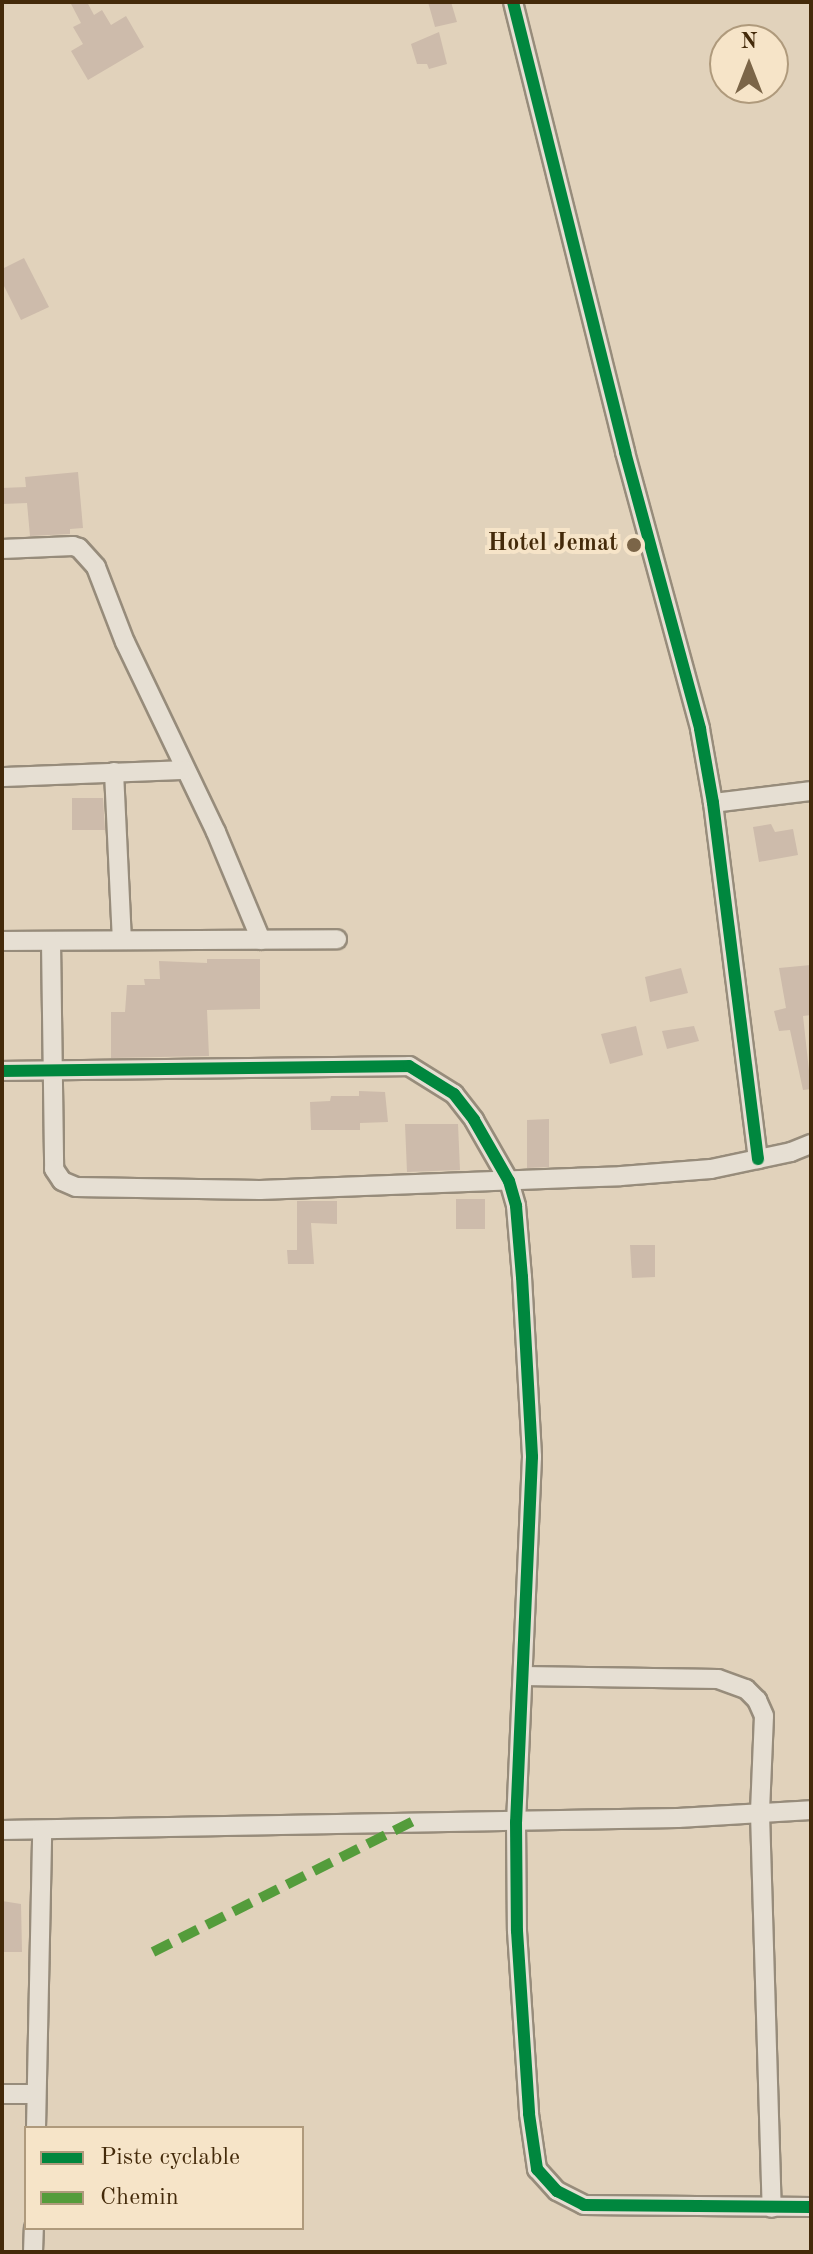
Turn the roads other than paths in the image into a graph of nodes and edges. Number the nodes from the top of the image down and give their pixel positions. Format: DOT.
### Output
graph roads {
  1 [pos="513,2"];
  2 [pos="2,549"];
  3 [pos="185,770"];
  4 [pos="114,772"];
  5 [pos="2,777"];
  6 [pos="811,791"];
  7 [pos="713,803"];
  8 [pos="122,939"];
  9 [pos="337,939"];
  10 [pos="261,940"];
  11 [pos="2,941"];
  12 [pos="51,942"];
  13 [pos="53,1069"];
  14 [pos="2,1071"];
  15 [pos="811,1144"];
  16 [pos="758,1159"];
  17 [pos="509,1181"];
  18 [pos="523,1676"];
  19 [pos="811,1810"];
  20 [pos="760,1813"];
  21 [pos="516,1822"];
  22 [pos="2,1830"];
  23 [pos="42,1830"];
  24 [pos="2,2094"];
  25 [pos="36,2094"];
  26 [pos="36,2126"];
  27 [pos="811,2207"];
  28 [pos="772,2208"];
  29 [pos="34,2230"];
  30 [pos="33,2252"];
  1 -- 7 [label="street"];
  2 -- 3 [label="street"];
  3 -- 4 [label="street"];
  3 -- 10 [label="street"];
  4 -- 5 [label="street"];
  4 -- 8 [label="street"];
  6 -- 7 [label="street"];
  7 -- 16 [label="street"];
  8 -- 10 [label="street"];
  8 -- 12 [label="street"];
  9 -- 10 [label="street"];
  11 -- 12 [label="street"];
  12 -- 13 [label="street"];
  13 -- 14 [label="street"];
  13 -- 17 [label="street"];
  13 -- 17 [label="street"];
  15 -- 16 [label="street"];
  16 -- 17 [label="street"];
  17 -- 18 [label="street"];
  18 -- 20 [label="street"];
  18 -- 21 [label="street"];
  19 -- 20 [label="street"];
  20 -- 21 [label="street"];
  20 -- 28 [label="street"];
  21 -- 23 [label="street"];
  21 -- 28 [label="street"];
  22 -- 23 [label="street"];
  23 -- 25 [label="street"];
  24 -- 25 [label="street"];
  25 -- 26 [label="street"];
  27 -- 28 [label="street"];
  29 -- 30 [label="street"];
}
